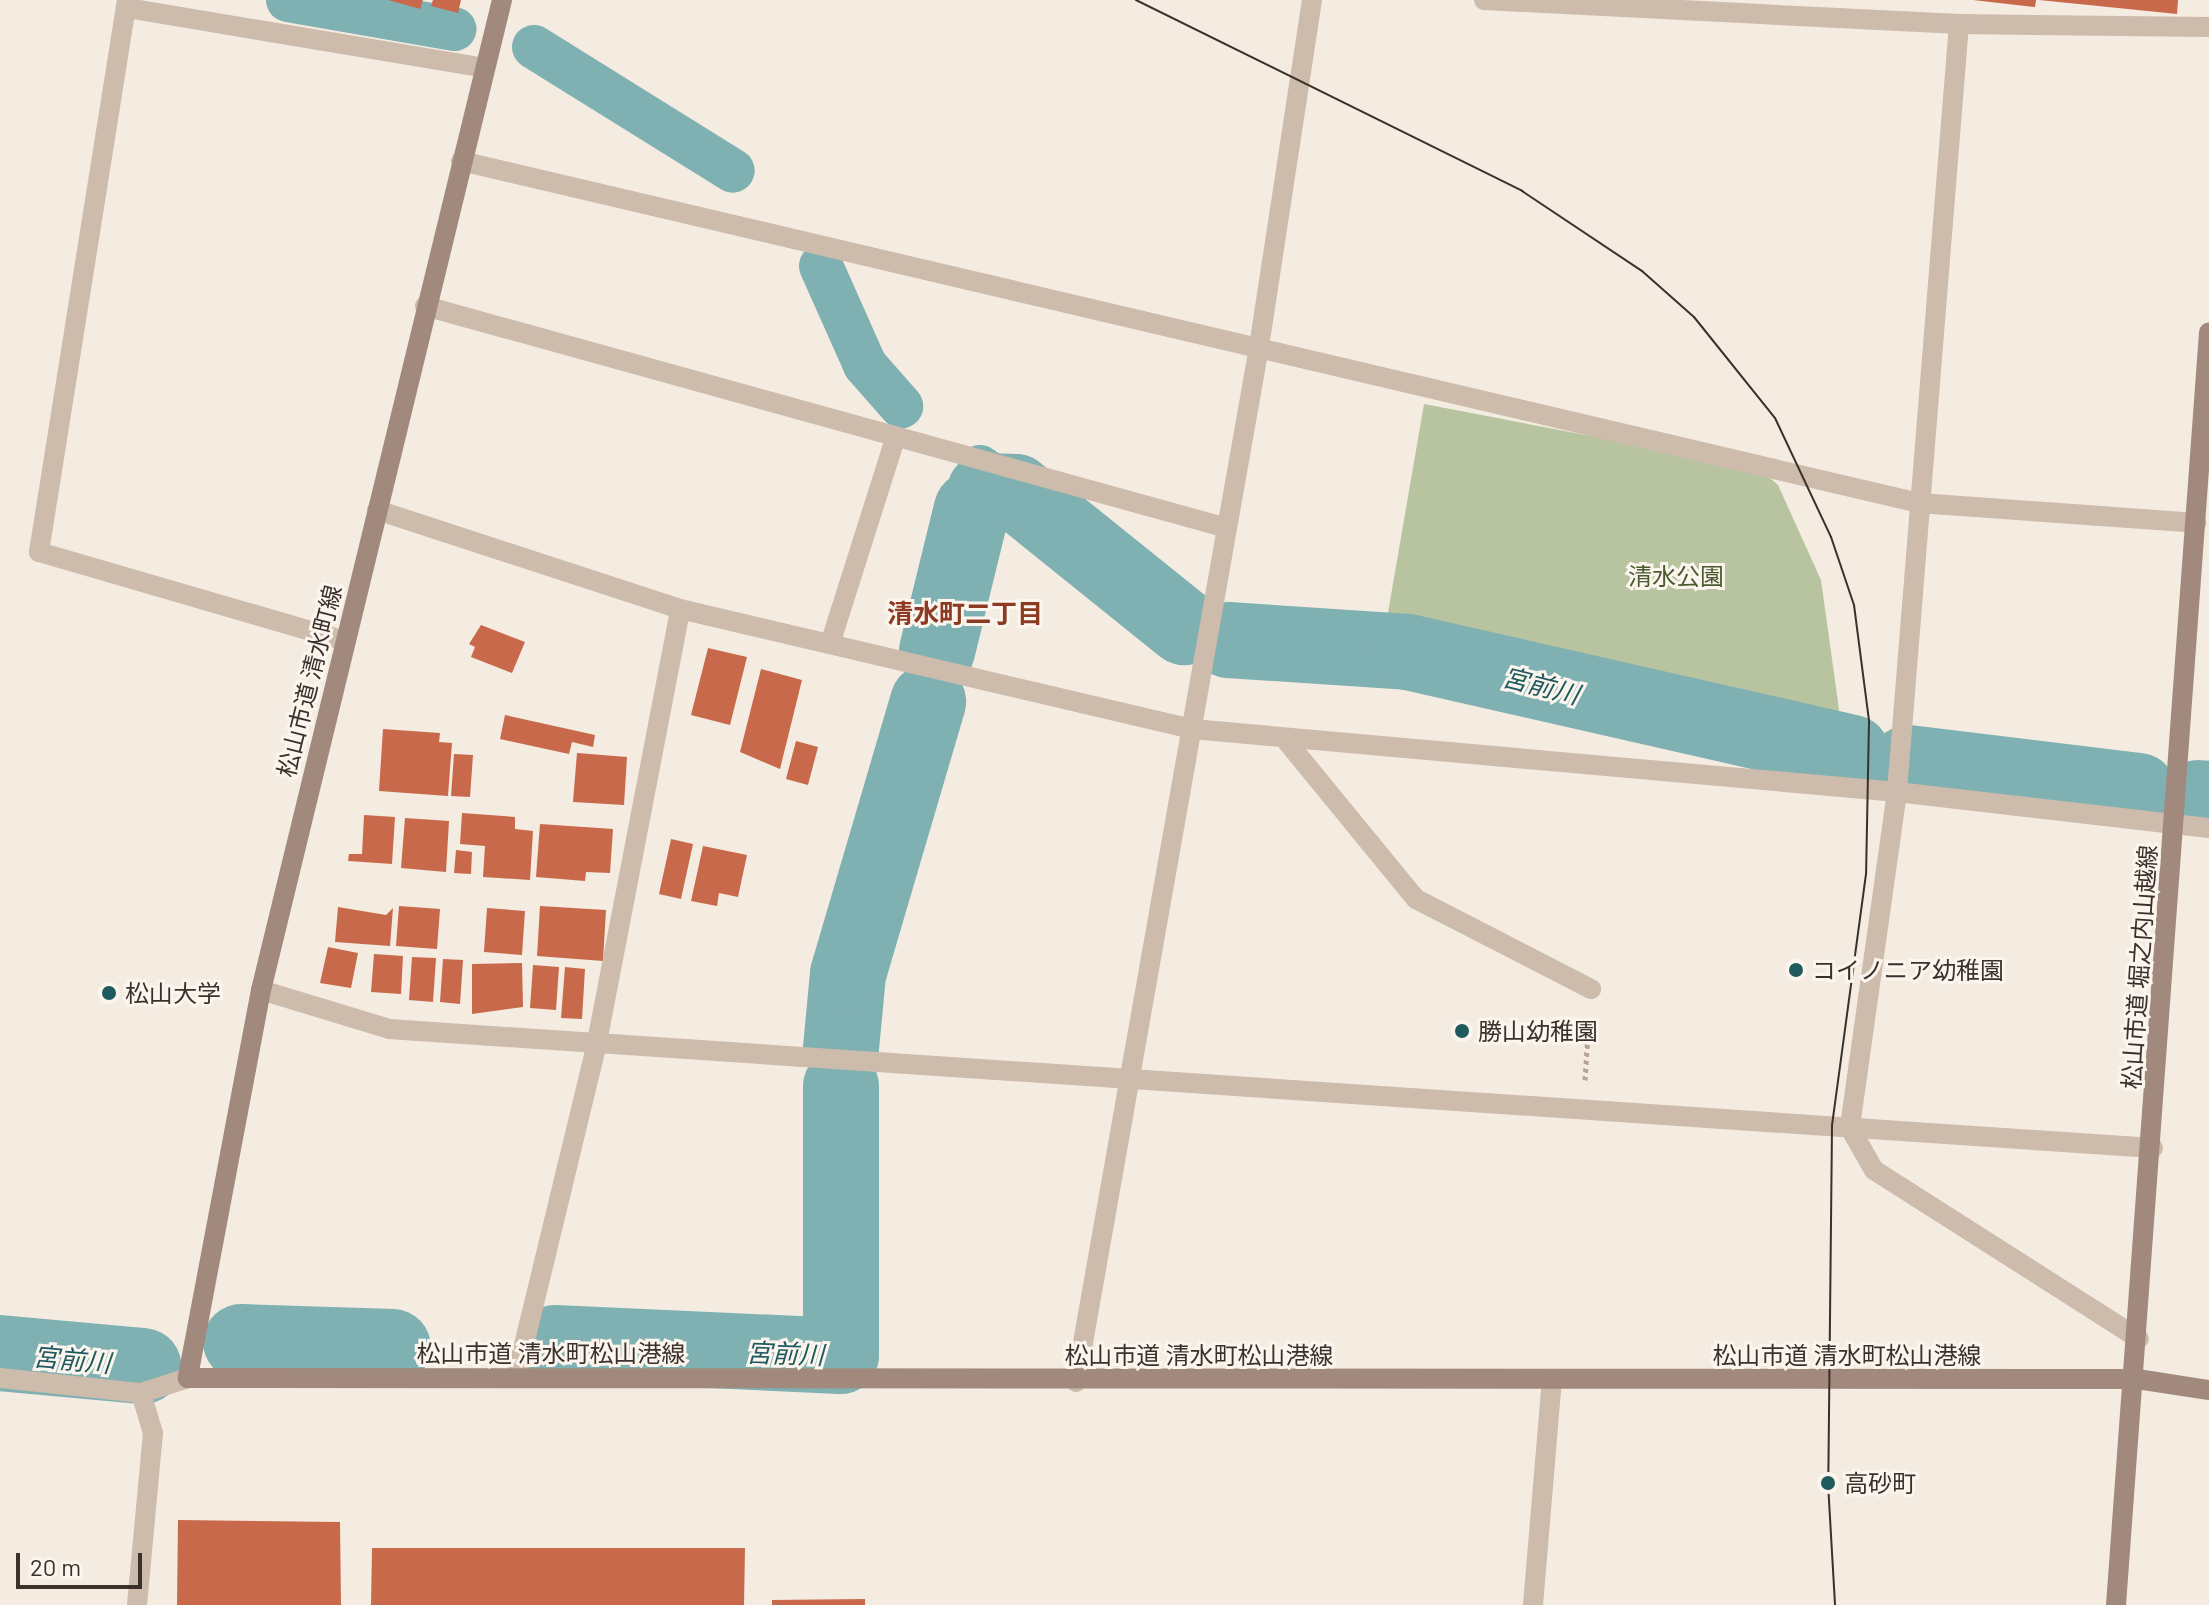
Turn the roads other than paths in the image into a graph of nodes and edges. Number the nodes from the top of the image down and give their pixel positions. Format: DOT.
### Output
graph roads {
  1 [pos="502,0"];
  2 [pos="1312,0"];
  3 [pos="1484,0"];
  4 [pos="127,4"];
  5 [pos="1959,24"];
  6 [pos="2209,27"];
  7 [pos="484,68"];
  8 [pos="461,161"];
  9 [pos="425,306"];
  10 [pos="2209,332"];
  11 [pos="1258,353"];
  12 [pos="896,436"];
  13 [pos="1919,503"];
  14 [pos="377,510"];
  15 [pos="2196,523"];
  16 [pos="1227,528"];
  17 [pos="680,609"];
  18 [pos="345,641"];
  19 [pos="830,644"];
  20 [pos="1192,729"];
  21 [pos="1284,738"];
  22 [pos="1897,792"];
  23 [pos="2175,826"];
  24 [pos="2209,828"];
  25 [pos="1591,989"];
  26 [pos="261,990"];
  27 [pos="597,1042"];
  28 [pos="1129,1083"];
  29 [pos="1850,1128"];
  30 [pos="2153,1148"];
  31 [pos="2139,1339"];
  32 [pos="0,1378"];
  33 [pos="188,1378"];
  34 [pos="516,1378"];
  35 [pos="1552,1379"];
  36 [pos="2137,1379"];
  37 [pos="1076,1382"];
  38 [pos="2209,1390"];
  39 [pos="141,1393"];
  40 [pos="137,1605"];
  41 [pos="1533,1605"];
  42 [pos="2116,1605"];
  1 -- 7 [label="street, 松山市道 清水町線"];
  2 -- 11 [label="street"];
  3 -- 5 [label="street"];
  4 -- 7 [label="street"];
  4 -- 18 [label="street"];
  5 -- 6 [label="street"];
  5 -- 13 [label="street"];
  7 -- 8 [label="street, 松山市道 清水町線"];
  8 -- 9 [label="street, 松山市道 清水町線"];
  8 -- 11 [label="street"];
  9 -- 12 [label="street"];
  9 -- 14 [label="street, 松山市道 清水町線"];
  10 -- 15 [label="street, 松山市道 堀之内山越線"];
  11 -- 13 [label="street"];
  11 -- 16 [label="street"];
  12 -- 16 [label="street"];
  12 -- 19 [label="street"];
  13 -- 15 [label="street"];
  13 -- 22 [label="street"];
  14 -- 17 [label="street"];
  14 -- 18 [label="street, 松山市道 清水町線"];
  15 -- 23 [label="street, 松山市道 堀之内山越線"];
  16 -- 20 [label="street"];
  17 -- 19 [label="street"];
  17 -- 27 [label="street"];
  18 -- 26 [label="street, 松山市道 清水町線"];
  19 -- 20 [label="street"];
  20 -- 21 [label="street"];
  20 -- 28 [label="street"];
  21 -- 22 [label="street"];
  21 -- 25 [label="street"];
  22 -- 23 [label="street"];
  22 -- 29 [label="street"];
  23 -- 24 [label="street"];
  23 -- 30 [label="street, 松山市道 堀之内山越線"];
  26 -- 27 [label="street"];
  26 -- 33 [label="street, 松山市道 清水町線"];
  27 -- 28 [label="street"];
  27 -- 34 [label="street"];
  28 -- 29 [label="street"];
  28 -- 37 [label="street"];
  29 -- 30 [label="street"];
  29 -- 31 [label="street"];
  30 -- 31 [label="street, 松山市道 堀之内山越線"];
  31 -- 36 [label="street, 松山市道 堀之内山越線"];
  32 -- 39 [label="street"];
  33 -- 34 [label="street, 松山市道 清水町松山港線"];
  33 -- 39 [label="street"];
  34 -- 37 [label="street, 松山市道 清水町松山港線"];
  35 -- 36 [label="street, 松山市道 清水町松山港線"];
  35 -- 37 [label="street, 松山市道 清水町松山港線"];
  35 -- 41 [label="street"];
  36 -- 38 [label="street, 松山市道 清水町松山港線"];
  36 -- 42 [label="street, 松山市道 堀之内山越線"];
  39 -- 40 [label="street"];
}
